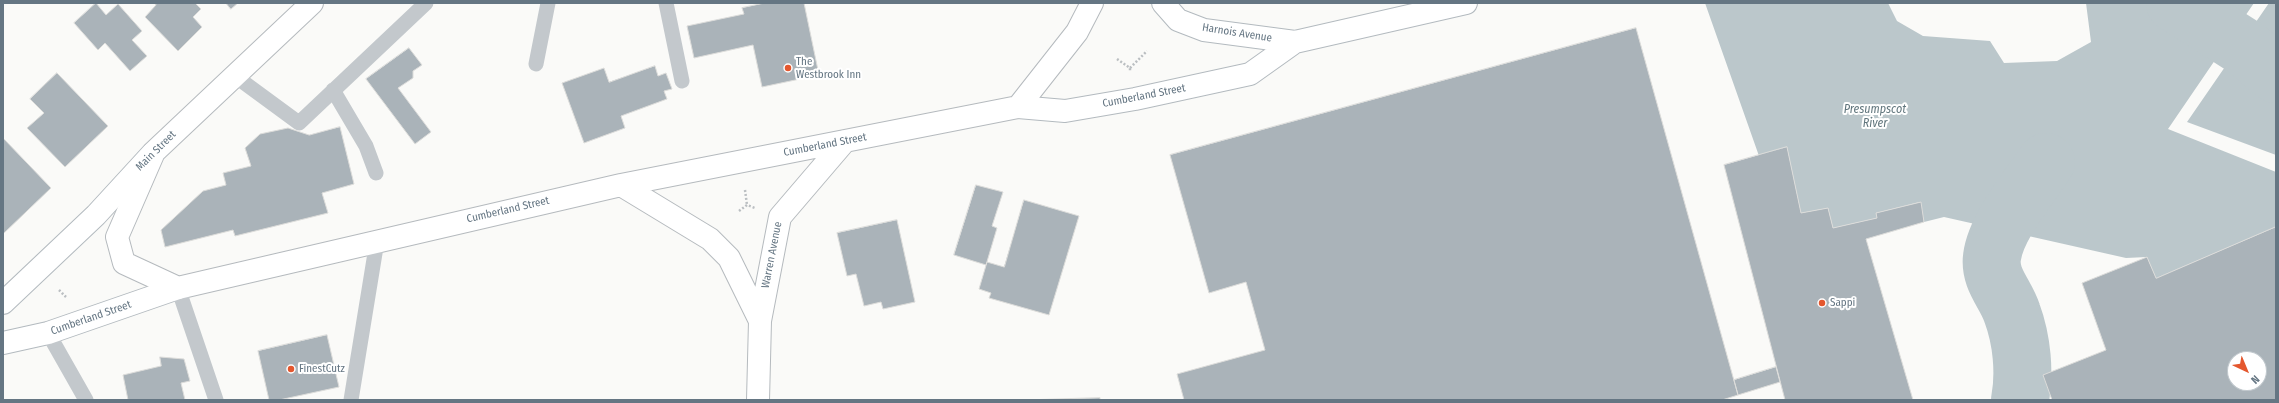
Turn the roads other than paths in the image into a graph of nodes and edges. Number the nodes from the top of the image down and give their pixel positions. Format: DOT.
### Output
graph roads {
  1 [pos="312,3"];
  2 [pos="426,3"];
  3 [pos="548,3"];
  4 [pos="666,3"];
  5 [pos="1092,3"];
  6 [pos="1163,3"];
  7 [pos="1466,3"];
  8 [pos="1295,42"];
  9 [pos="536,64"];
  10 [pos="235,76"];
  11 [pos="682,82"];
  12 [pos="333,90"];
  13 [pos="1018,107"];
  14 [pos="845,141"];
  15 [pos="154,152"];
  16 [pos="376,173"];
  17 [pos="621,184"];
  18 [pos="377,241"];
  19 [pos="178,288"];
  20 [pos="3,303"];
  21 [pos="760,321"];
  22 [pos="48,333"];
  23 [pos="3,344"];
  24 [pos="86,400"];
  25 [pos="216,400"];
  26 [pos="351,400"];
  27 [pos="758,400"];
  1 -- 10 [label="main road, Main Street"];
  2 -- 12 [label="lane"];
  3 -- 9 [label="lane"];
  4 -- 11 [label="lane"];
  5 -- 13 [label="main road"];
  6 -- 8 [label="main road, Harnois Avenue"];
  7 -- 8 [label="main road, Cumberland Street"];
  8 -- 13 [label="main road, Cumberland Street"];
  10 -- 12 [label="lane"];
  10 -- 15 [label="main road, Main Street"];
  12 -- 16 [label="lane"];
  13 -- 14 [label="main road, Cumberland Street"];
  14 -- 17 [label="main road, Cumberland Street"];
  14 -- 21 [label="main road, Warren Avenue"];
  15 -- 19 [label="main road"];
  15 -- 20 [label="main road, Main Street"];
  17 -- 18 [label="main road, Cumberland Street"];
  17 -- 21 [label="main road, Warren Avenue"];
  18 -- 19 [label="main road, Cumberland Street"];
  18 -- 26 [label="lane"];
  19 -- 22 [label="main road, Cumberland Street"];
  19 -- 25 [label="lane"];
  21 -- 27 [label="main road, Warren Avenue"];
  22 -- 23 [label="main road, Cumberland Street"];
  22 -- 24 [label="lane"];
}
